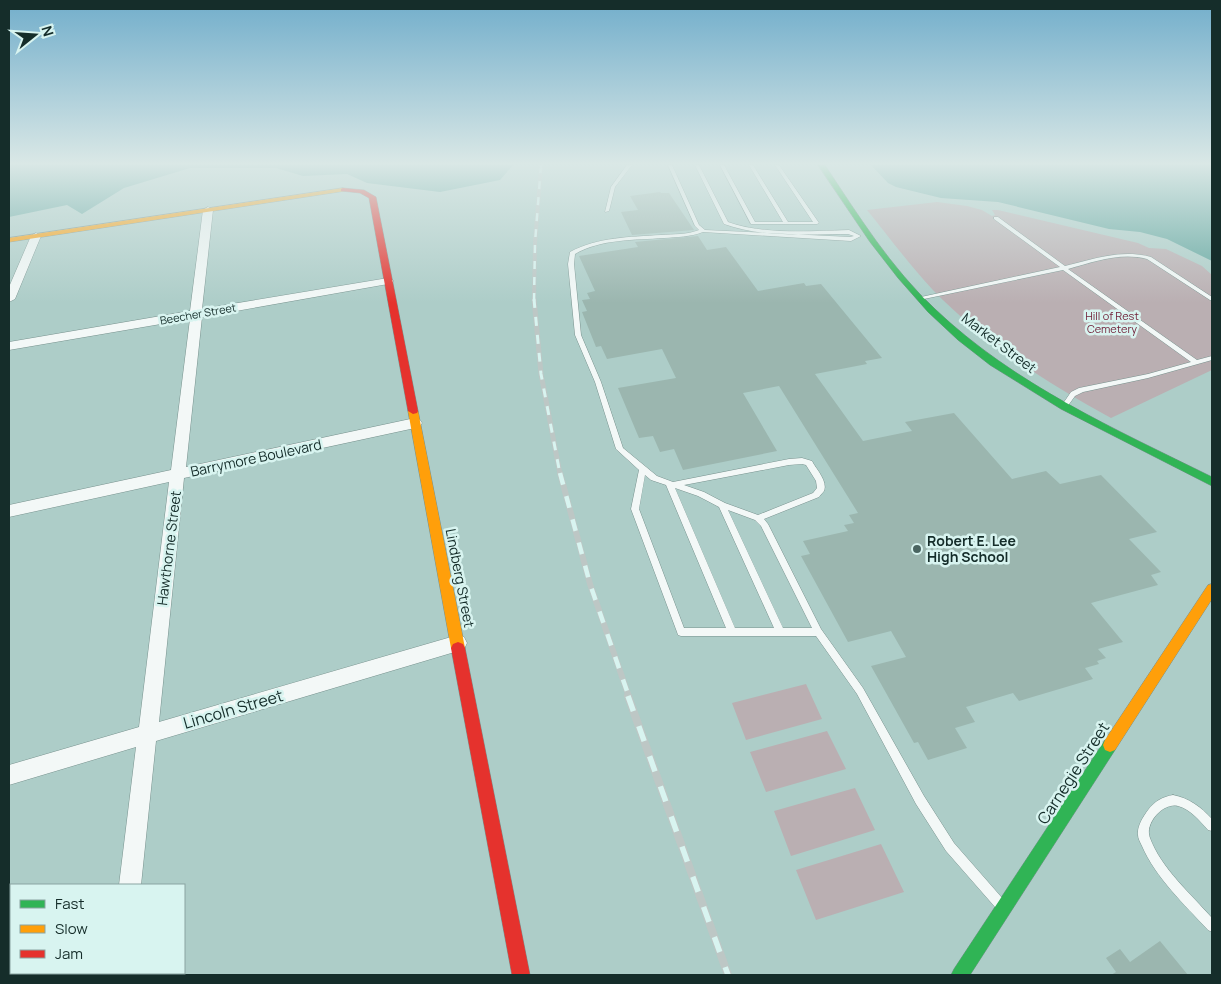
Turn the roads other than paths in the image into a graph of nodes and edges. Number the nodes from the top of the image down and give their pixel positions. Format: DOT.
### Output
graph roads {
  1 [pos="208,210"];
  2 [pos="202,211"];
  3 [pos="375,211"];
  4 [pos="690,211"];
  5 [pos="720,211"];
  6 [pos="747,211"];
  7 [pos="779,211"];
  8 [pos="809,211"];
  9 [pos="853,211"];
  10 [pos="996,218"];
  11 [pos="753,222"];
  12 [pos="786,223"];
  13 [pos="750,229"];
  14 [pos="703,230"];
  15 [pos="36,236"];
  16 [pos="858,236"];
  17 [pos="870,236"];
  18 [pos="9,240"];
  19 [pos="1064,268"];
  20 [pos="388,281"];
  21 [pos="9,299"];
  22 [pos="921,299"];
  23 [pos="1212,299"];
  24 [pos="196,314"];
  25 [pos="9,346"];
  26 [pos="1212,358"];
  27 [pos="1196,362"];
  28 [pos="1065,406"];
  29 [pos="415,423"];
  30 [pos="643,469"];
  31 [pos="178,474"];
  32 [pos="1212,482"];
  33 [pos="670,485"];
  34 [pos="722,505"];
  35 [pos="9,511"];
  36 [pos="758,518"];
  37 [pos="1212,589"];
  38 [pos="732,632"];
  39 [pos="780,632"];
  40 [pos="818,632"];
  41 [pos="458,643"];
  42 [pos="148,734"];
  43 [pos="9,775"];
  44 [pos="1212,826"];
  45 [pos="130,884"];
  46 [pos="1004,908"];
  47 [pos="1212,926"];
  48 [pos="521,975"];
  49 [pos="960,975"];
  1 -- 24 [label="street, Hawthorne Street"];
  2 -- 15 [label="street"];
  3 -- 20 [label="street, Lindberg Street"];
  4 -- 14 [label="lane"];
  5 -- 13 [label="lane"];
  6 -- 11 [label="lane"];
  7 -- 12 [label="lane"];
  8 -- 12 [label="lane"];
  9 -- 17 [label="street, Market Street"];
  10 -- 19 [label="lane"];
  11 -- 12 [label="lane"];
  11 -- 13 [label="lane"];
  13 -- 16 [label="lane"];
  14 -- 16 [label="lane"];
  14 -- 30 [label="lane"];
  15 -- 18 [label="street"];
  15 -- 21 [label="street"];
  16 -- 17 [label="lane"];
  17 -- 22 [label="street, Market Street"];
  19 -- 22 [label="lane"];
  19 -- 23 [label="lane"];
  19 -- 27 [label="lane"];
  20 -- 24 [label="street, Beecher Street"];
  20 -- 29 [label="street, Lindberg Street"];
  22 -- 28 [label="street, Market Street"];
  24 -- 25 [label="street, Beecher Street"];
  24 -- 31 [label="street, Hawthorne Street"];
  26 -- 27 [label="lane"];
  27 -- 28 [label="lane"];
  28 -- 32 [label="street, Market Street"];
  29 -- 31 [label="street, Barrymore Boulevard"];
  29 -- 41 [label="street, Lindberg Street"];
  30 -- 33 [label="lane"];
  30 -- 38 [label="lane"];
  31 -- 35 [label="street, Barrymore Boulevard"];
  31 -- 42 [label="street, Hawthorne Street"];
  33 -- 34 [label="lane"];
  33 -- 36 [label="lane"];
  33 -- 38 [label="lane"];
  34 -- 36 [label="lane"];
  34 -- 39 [label="lane"];
  36 -- 40 [label="lane"];
  37 -- 46 [label="street, Carnegie Street"];
  38 -- 39 [label="lane"];
  39 -- 40 [label="lane"];
  40 -- 46 [label="lane"];
  41 -- 42 [label="street, Lincoln Street"];
  41 -- 48 [label="street, Lindberg Street"];
  42 -- 43 [label="street, Lincoln Street"];
  42 -- 45 [label="street, Hawthorne Street"];
  44 -- 47 [label="lane"];
  46 -- 49 [label="street, Carnegie Street"];
}
